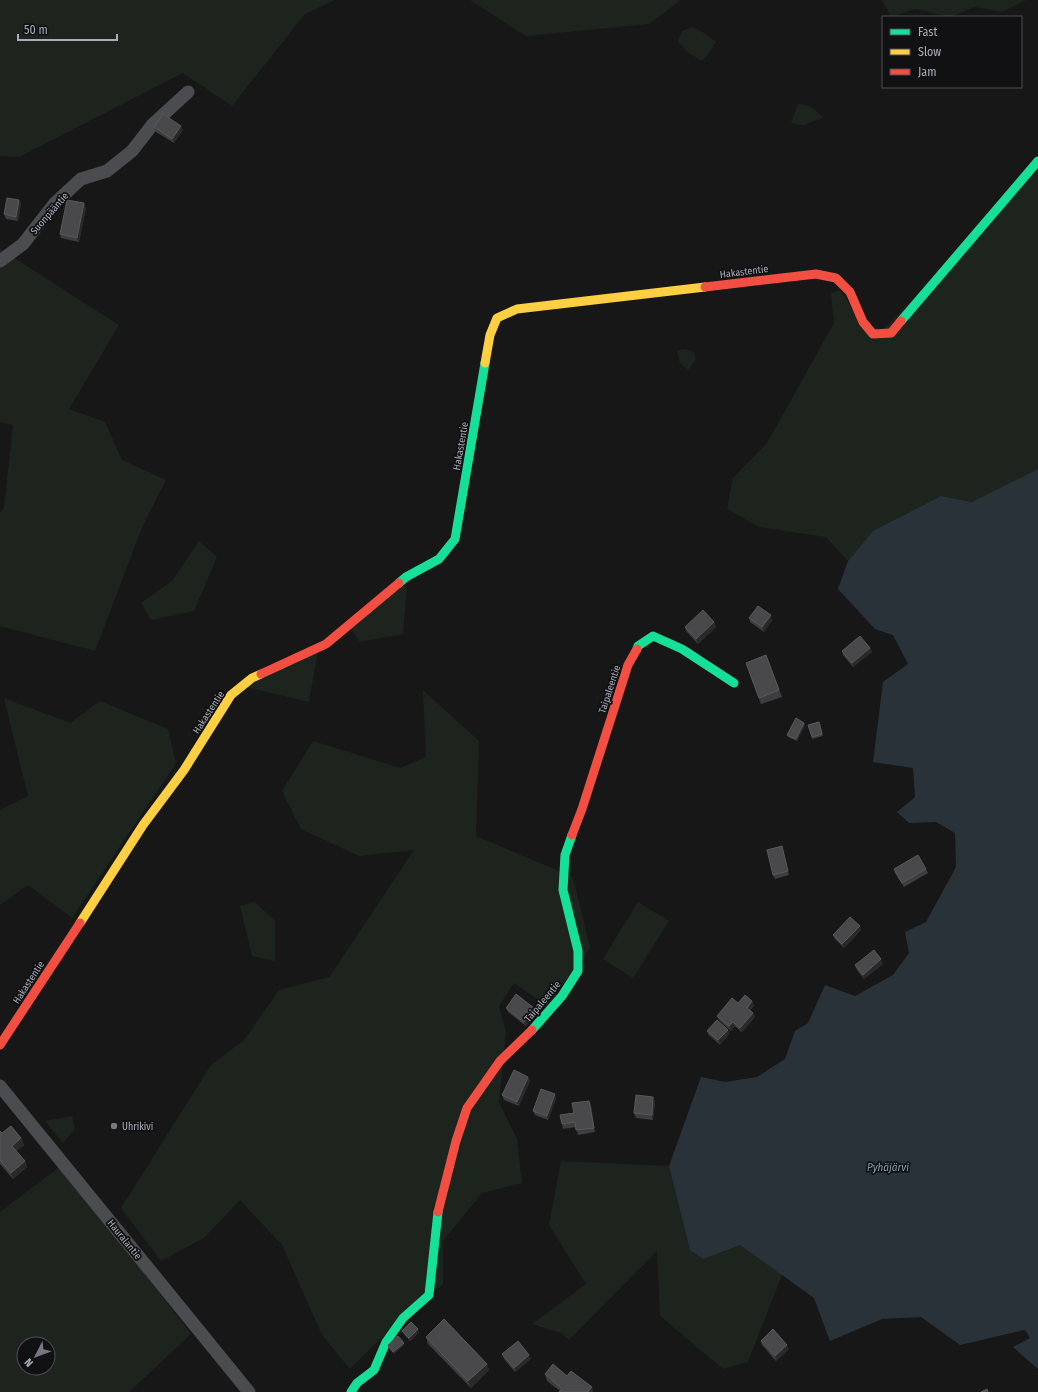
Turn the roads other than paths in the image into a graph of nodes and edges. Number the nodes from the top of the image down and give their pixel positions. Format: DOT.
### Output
graph roads {
  1 [pos="188,92"];
  2 [pos="1038,161"];
  3 [pos="0,261"];
  4 [pos="734,682"];
  5 [pos="0,1045"];
  6 [pos="0,1086"];
  7 [pos="250,1392"];
  8 [pos="351,1392"];
  1 -- 3 [label="street, Suonpääntie"];
  2 -- 5 [label="street, Hakastentie"];
  4 -- 8 [label="street, Taipaleentie"];
  6 -- 7 [label="street, Hauralantie"];
}
